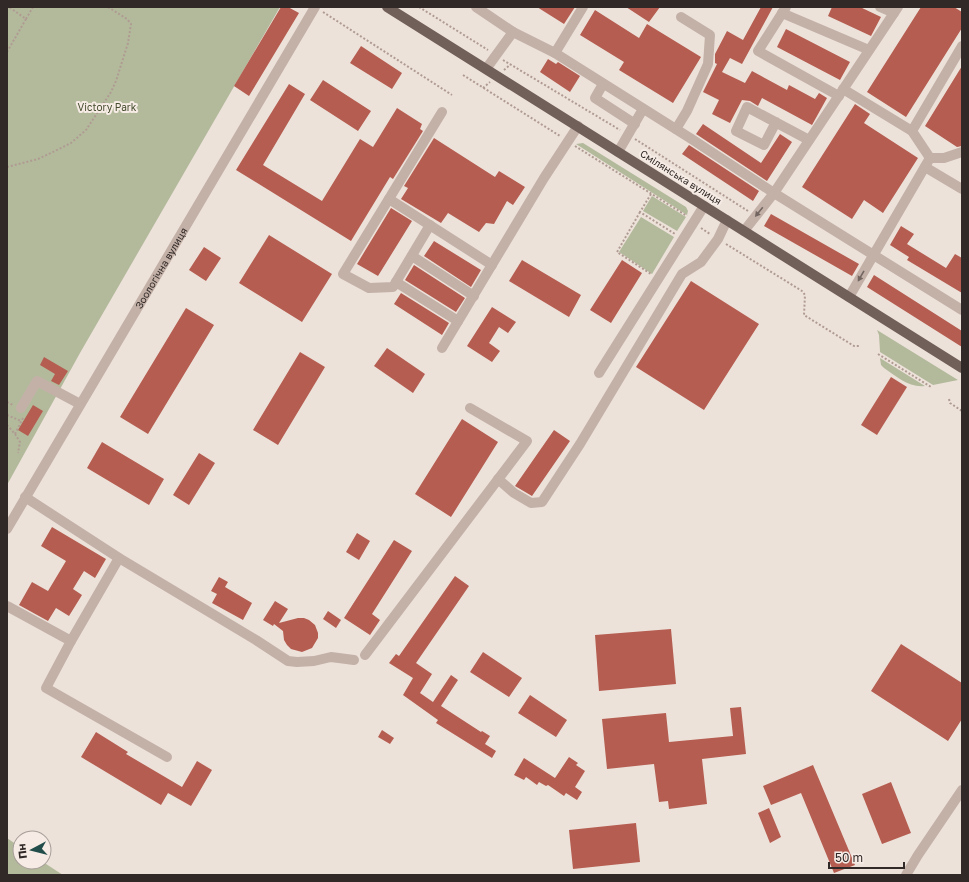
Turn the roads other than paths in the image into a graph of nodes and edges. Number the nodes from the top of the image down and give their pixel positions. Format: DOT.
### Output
graph roads {
  1 [pos="387,7"];
  2 [pos="476,7"];
  3 [pos="583,7"];
  4 [pos="880,7"];
  5 [pos="318,9"];
  6 [pos="784,10"];
  7 [pos="896,10"];
  8 [pos="681,17"];
  9 [pos="513,32"];
  10 [pos="962,46"];
  11 [pos="869,50"];
  12 [pos="555,53"];
  13 [pos="486,69"];
  14 [pos="603,84"];
  15 [pos="841,92"];
  16 [pos="644,109"];
  17 [pos="442,112"];
  18 [pos="776,122"];
  19 [pos="634,124"];
  20 [pos="578,126"];
  21 [pos="676,129"];
  22 [pos="912,131"];
  23 [pos="810,140"];
  24 [pos="618,152"];
  25 [pos="962,152"];
  26 [pos="928,163"];
  27 [pos="962,189"];
  28 [pos="774,193"];
  29 [pos="389,199"];
  30 [pos="704,206"];
  31 [pos="727,220"];
  32 [pos="430,225"];
  33 [pos="744,231"];
  34 [pos="873,255"];
  35 [pos="412,256"];
  36 [pos="492,265"];
  37 [pos="396,282"];
  38 [pos="474,296"];
  39 [pos="849,297"];
  40 [pos="962,310"];
  41 [pos="458,322"];
  42 [pos="442,348"];
  43 [pos="962,368"];
  44 [pos="599,373"];
  45 [pos="80,404"];
  46 [pos="21,408"];
  47 [pos="470,408"];
  48 [pos="498,479"];
  49 [pos="25,497"];
  50 [pos="7,529"];
  51 [pos="119,558"];
  52 [pos="7,606"];
  53 [pos="71,641"];
  54 [pos="365,655"];
  55 [pos="354,660"];
  56 [pos="167,757"];
  57 [pos="962,790"];
  58 [pos="906,875"];
  1 -- 13 [label="main road, Смілянська вулиця"];
  2 -- 9 [label="street"];
  3 -- 12 [label="street"];
  4 -- 7 [label="street"];
  5 -- 45 [label="street, Зоологічна вулиця"];
  6 -- 11 [label="street"];
  6 -- 15 [label="street"];
  7 -- 11 [label="street"];
  8 -- 21 [label="street"];
  9 -- 12 [label="street"];
  9 -- 13 [label="street"];
  10 -- 22 [label="street"];
  11 -- 15 [label="street"];
  12 -- 14 [label="street"];
  13 -- 20 [label="main road, Смілянська вулиця"];
  14 -- 16 [label="street"];
  14 -- 19 [label="street"];
  15 -- 22 [label="street"];
  15 -- 23 [label="street"];
  16 -- 19 [label="street"];
  16 -- 21 [label="street"];
  17 -- 29 [label="street"];
  18 -- 23 [label="street"];
  19 -- 24 [label="street"];
  20 -- 24 [label="main road, Смілянська вулиця"];
  20 -- 36 [label="street"];
  21 -- 28 [label="street"];
  22 -- 26 [label="street"];
  23 -- 28 [label="street"];
  24 -- 30 [label="main road, Смілянська вулиця"];
  25 -- 26 [label="street"];
  26 -- 27 [label="street"];
  26 -- 34 [label="street"];
  28 -- 33 [label="street, one-way"];
  28 -- 34 [label="street"];
  29 -- 32 [label="street"];
  29 -- 37 [label="street"];
  30 -- 31 [label="main road, Смілянська вулиця"];
  30 -- 44 [label="street"];
  31 -- 33 [label="main road, Смілянська вулиця"];
  31 -- 48 [label="street"];
  32 -- 35 [label="street"];
  32 -- 36 [label="street"];
  33 -- 39 [label="main road, Смілянська вулиця"];
  34 -- 39 [label="street, one-way"];
  34 -- 40 [label="street"];
  35 -- 37 [label="street"];
  35 -- 38 [label="street"];
  36 -- 38 [label="street"];
  37 -- 41 [label="street"];
  38 -- 41 [label="street"];
  39 -- 43 [label="main road, Смілянська вулиця"];
  41 -- 42 [label="street"];
  45 -- 46 [label="street"];
  45 -- 49 [label="street, Зоологічна вулиця"];
  47 -- 48 [label="street"];
  48 -- 54 [label="street"];
  49 -- 50 [label="street, Зоологічна вулиця"];
  49 -- 51 [label="street"];
  51 -- 53 [label="street"];
  51 -- 55 [label="street"];
  52 -- 53 [label="street"];
  53 -- 56 [label="street"];
  57 -- 58 [label="street"];
}
